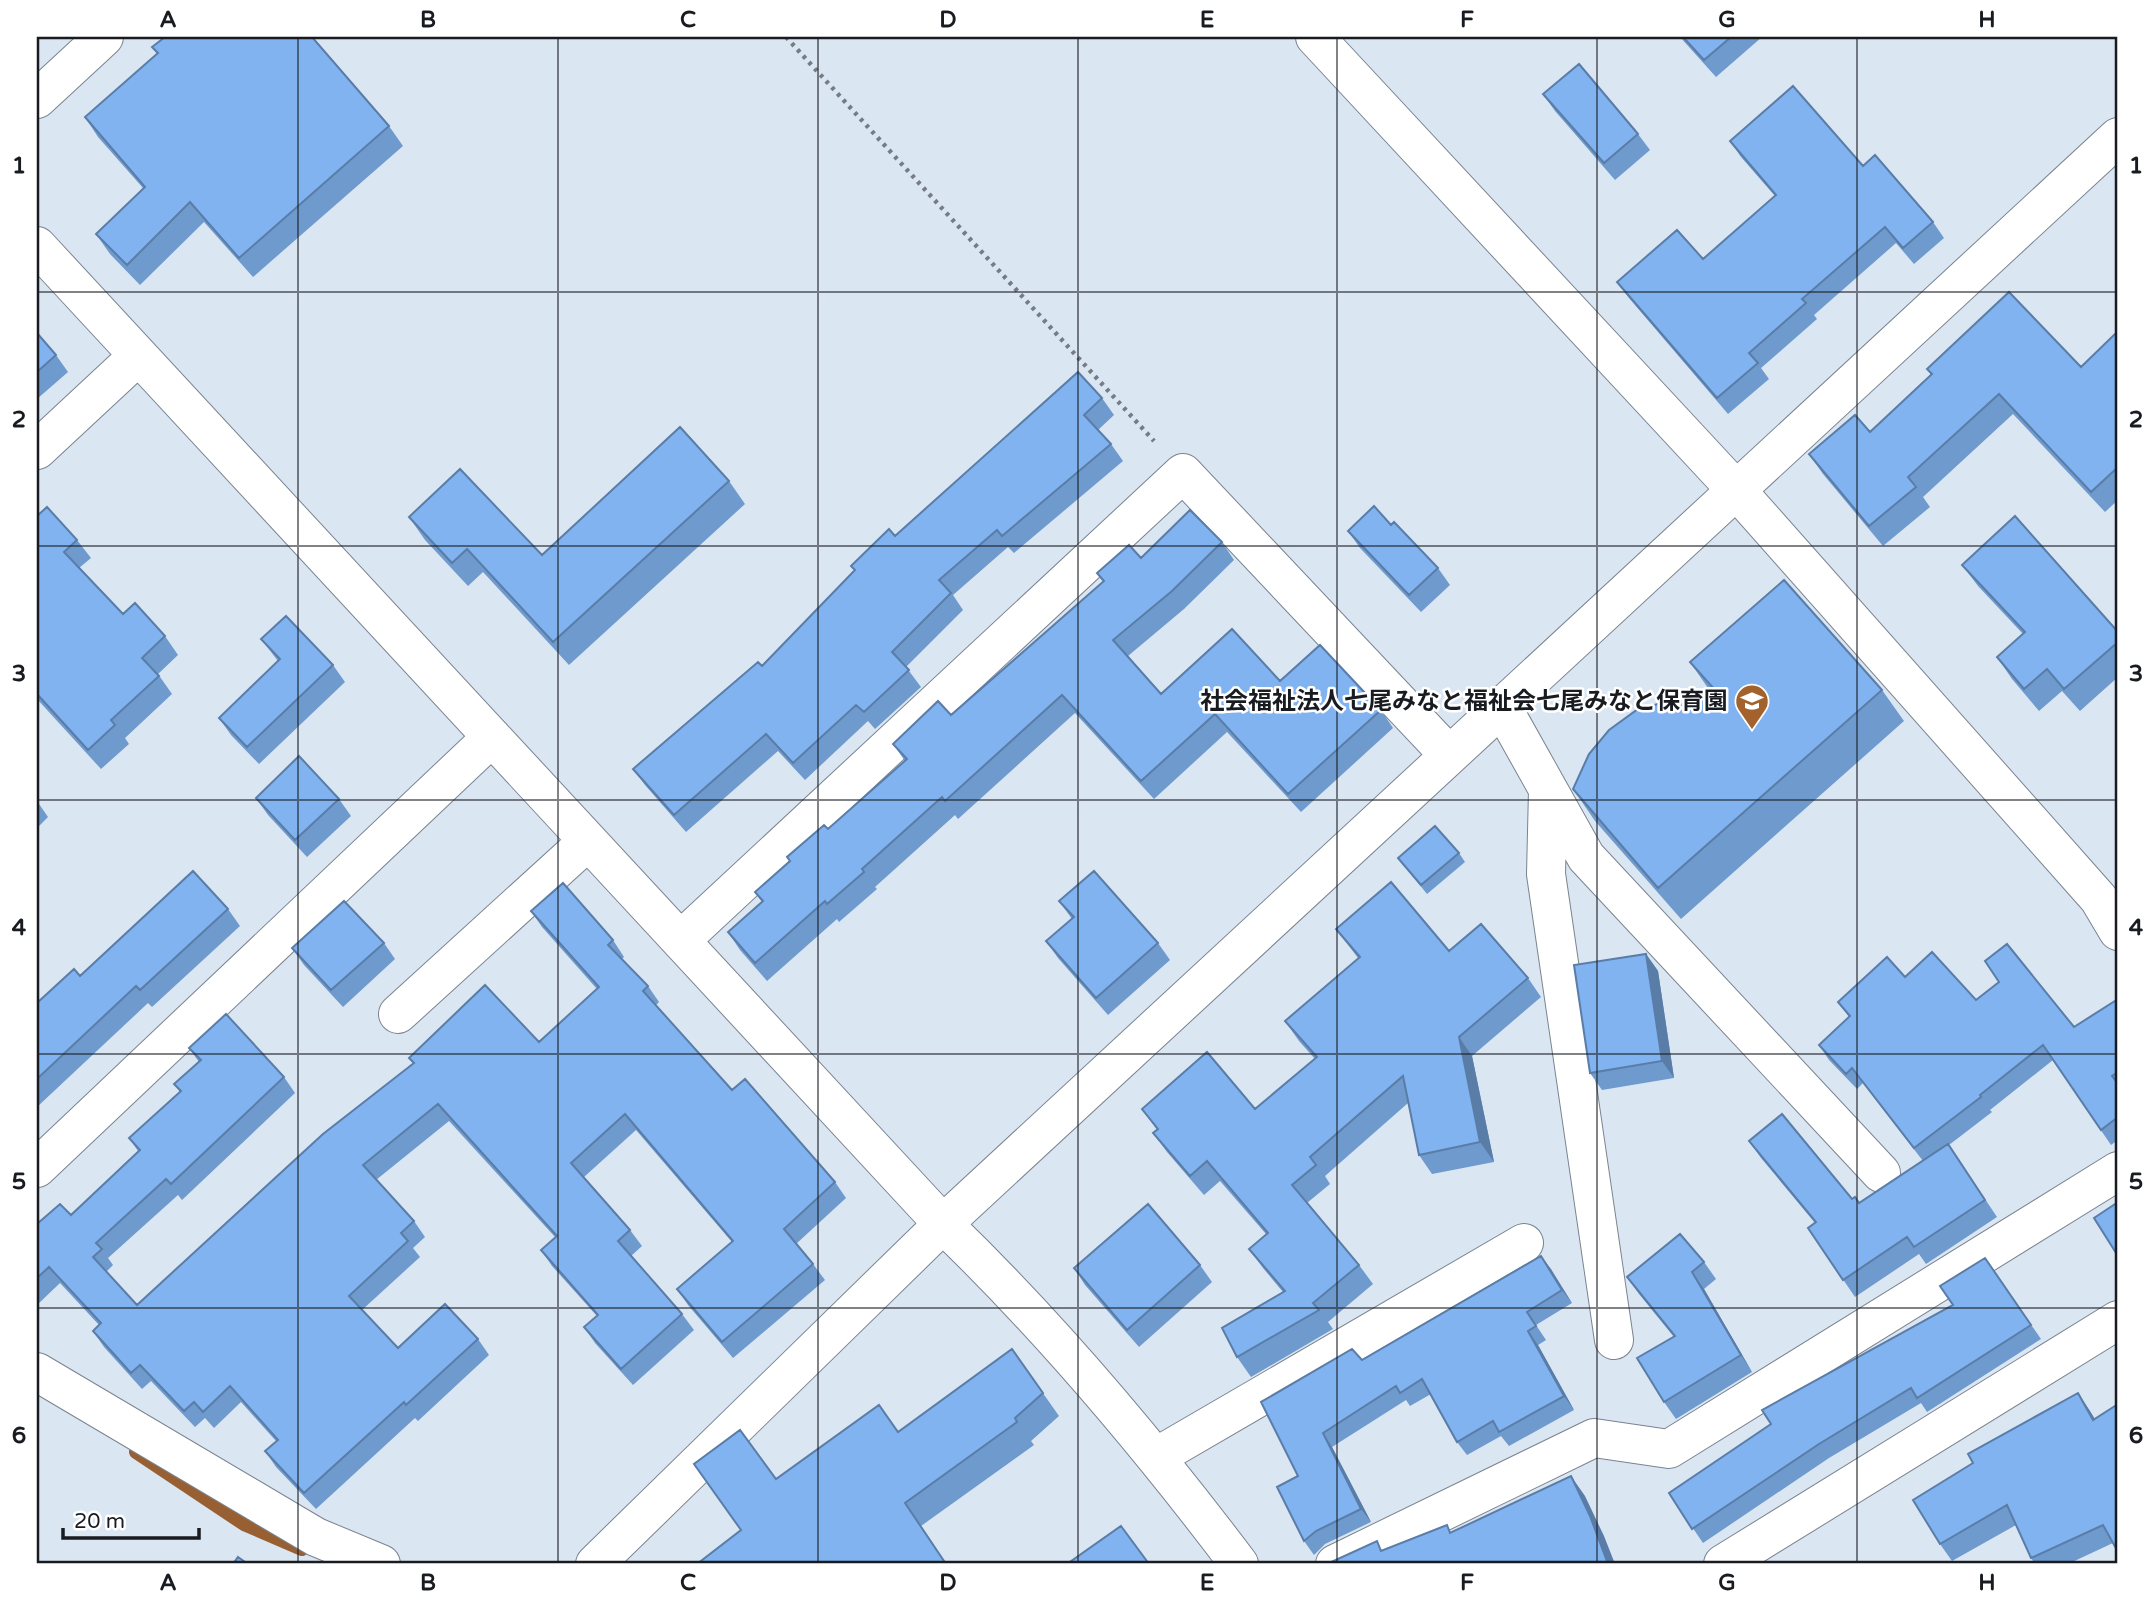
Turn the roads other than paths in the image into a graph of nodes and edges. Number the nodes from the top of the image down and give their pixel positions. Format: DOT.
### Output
graph roads {
  1 [pos="104,37"];
  2 [pos="1315,37"];
  3 [pos="37,99"];
  4 [pos="2118,137"];
  5 [pos="37,246"];
  6 [pos="138,356"];
  7 [pos="37,450"];
  8 [pos="1738,492"];
  9 [pos="1502,707"];
  10 [pos="492,737"];
  11 [pos="1449,755"];
  12 [pos="1548,790"];
  13 [pos="588,841"];
  14 [pos="2118,931"];
  15 [pos="681,940"];
  16 [pos="398,1014"];
  17 [pos="37,1168"];
  18 [pos="2118,1171"];
  19 [pos="1881,1173"];
  20 [pos="943,1224"];
  21 [pos="1524,1244"];
  22 [pos="2118,1321"];
  23 [pos="1615,1340"];
  24 [pos="37,1372"];
  25 [pos="1156,1457"];
  26 [pos="381,1564"];
  27 [pos="595,1564"];
  28 [pos="1239,1564"];
  29 [pos="1335,1564"];
  30 [pos="1723,1564"];
  1 -- 3 [label="street"];
  2 -- 8 [label="street"];
  4 -- 8 [label="street"];
  5 -- 6 [label="street"];
  6 -- 7 [label="street"];
  6 -- 10 [label="street"];
  8 -- 9 [label="street"];
  8 -- 14 [label="street"];
  9 -- 11 [label="street"];
  9 -- 12 [label="street"];
  10 -- 13 [label="street"];
  10 -- 17 [label="street"];
  11 -- 15 [label="street"];
  11 -- 20 [label="street"];
  12 -- 19 [label="street"];
  12 -- 23 [label="street"];
  13 -- 15 [label="street"];
  13 -- 16 [label="street"];
  15 -- 20 [label="street"];
  18 -- 29 [label="street"];
  20 -- 25 [label="street"];
  20 -- 27 [label="street"];
  21 -- 25 [label="street"];
  22 -- 30 [label="street"];
  24 -- 26 [label="street"];
  25 -- 28 [label="street"];
}
